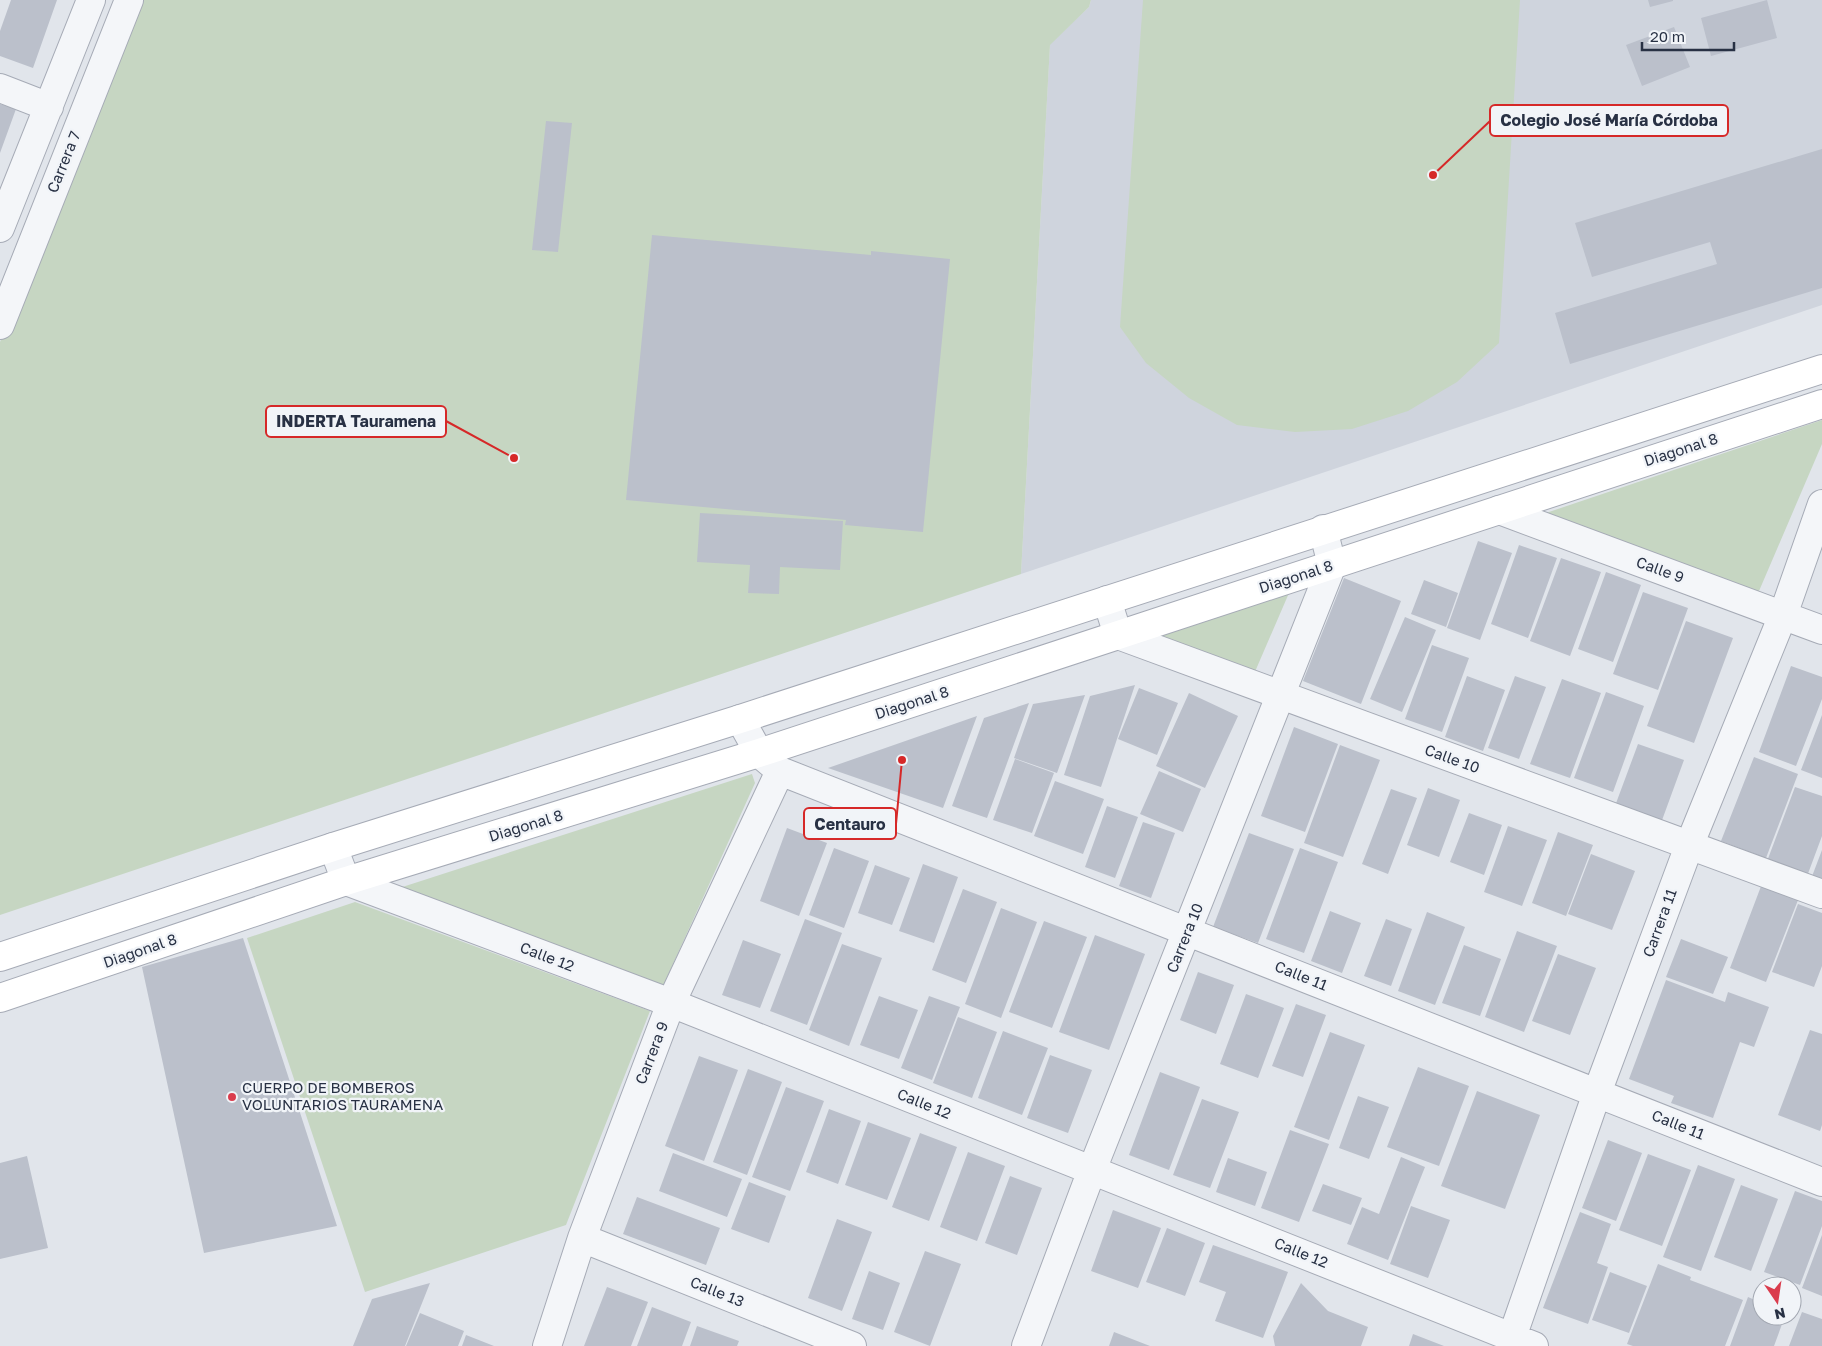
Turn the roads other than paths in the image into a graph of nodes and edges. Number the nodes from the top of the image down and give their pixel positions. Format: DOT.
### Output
graph roads {
  1 [pos="91,0"];
  2 [pos="128,0"];
  3 [pos="0,88"];
  4 [pos="49,107"];
  5 [pos="0,228"];
  6 [pos="1,322"];
  7 [pos="1822,369"];
  8 [pos="1822,404"];
  9 [pos="1822,504"];
  10 [pos="1499,510"];
  11 [pos="1323,529"];
  12 [pos="1332,565"];
  13 [pos="1107,600"];
  14 [pos="1783,615"];
  15 [pos="1822,630"];
  16 [pos="1118,635"];
  17 [pos="1280,695"];
  18 [pos="740,719"];
  19 [pos="759,754"];
  20 [pos="780,770"];
  21 [pos="1689,846"];
  22 [pos="333,847"];
  23 [pos="346,881"];
  24 [pos="1822,894"];
  25 [pos="1188,932"];
  26 [pos="0,957"];
  27 [pos="0,998"];
  28 [pos="671,1003"];
  29 [pos="1597,1093"];
  30 [pos="1092,1170"];
  31 [pos="1822,1182"];
  32 [pos="582,1238"];
  33 [pos="1519,1343"];
  34 [pos="547,1346"];
  35 [pos="852,1346"];
  36 [pos="1026,1346"];
  1 -- 4 [label="street"];
  2 -- 6 [label="street, Carrera 7"];
  3 -- 4 [label="street"];
  4 -- 5 [label="street"];
  7 -- 11 [label="street"];
  8 -- 10 [label="street, Diagonal 8"];
  9 -- 14 [label="street, Carrera 11"];
  10 -- 12 [label="street, Diagonal 8"];
  10 -- 14 [label="street, Calle 9"];
  11 -- 12 [label="street"];
  11 -- 13 [label="street"];
  12 -- 16 [label="street, Diagonal 8"];
  12 -- 17 [label="street, Carrera 10"];
  13 -- 16 [label="street"];
  13 -- 18 [label="street"];
  14 -- 15 [label="street, Calle 9"];
  14 -- 21 [label="street, Carrera 11"];
  16 -- 17 [label="street, Calle 10"];
  16 -- 19 [label="street, Diagonal 8"];
  17 -- 21 [label="street, Calle 10"];
  17 -- 25 [label="street, Carrera 10"];
  18 -- 19 [label="street"];
  18 -- 22 [label="street"];
  19 -- 20 [label="street, Calle 11"];
  19 -- 23 [label="street, Diagonal 8"];
  20 -- 25 [label="street, Calle 11"];
  20 -- 28 [label="street, Carrera 9"];
  21 -- 24 [label="street, Calle 10"];
  21 -- 29 [label="street, Carrera 11"];
  22 -- 23 [label="street"];
  22 -- 26 [label="street"];
  23 -- 27 [label="street, Diagonal 8"];
  23 -- 28 [label="street, Calle 12"];
  25 -- 29 [label="street, Calle 11"];
  25 -- 30 [label="street, Carrera 10"];
  28 -- 30 [label="street, Calle 12"];
  28 -- 32 [label="street, Carrera 9"];
  29 -- 31 [label="street, Calle 11"];
  29 -- 33 [label="street, Carrera 11"];
  30 -- 33 [label="street, Calle 12"];
  30 -- 36 [label="street, Carrera 10"];
  32 -- 34 [label="street, Carrera 9"];
  32 -- 35 [label="street, Calle 13"];
}
